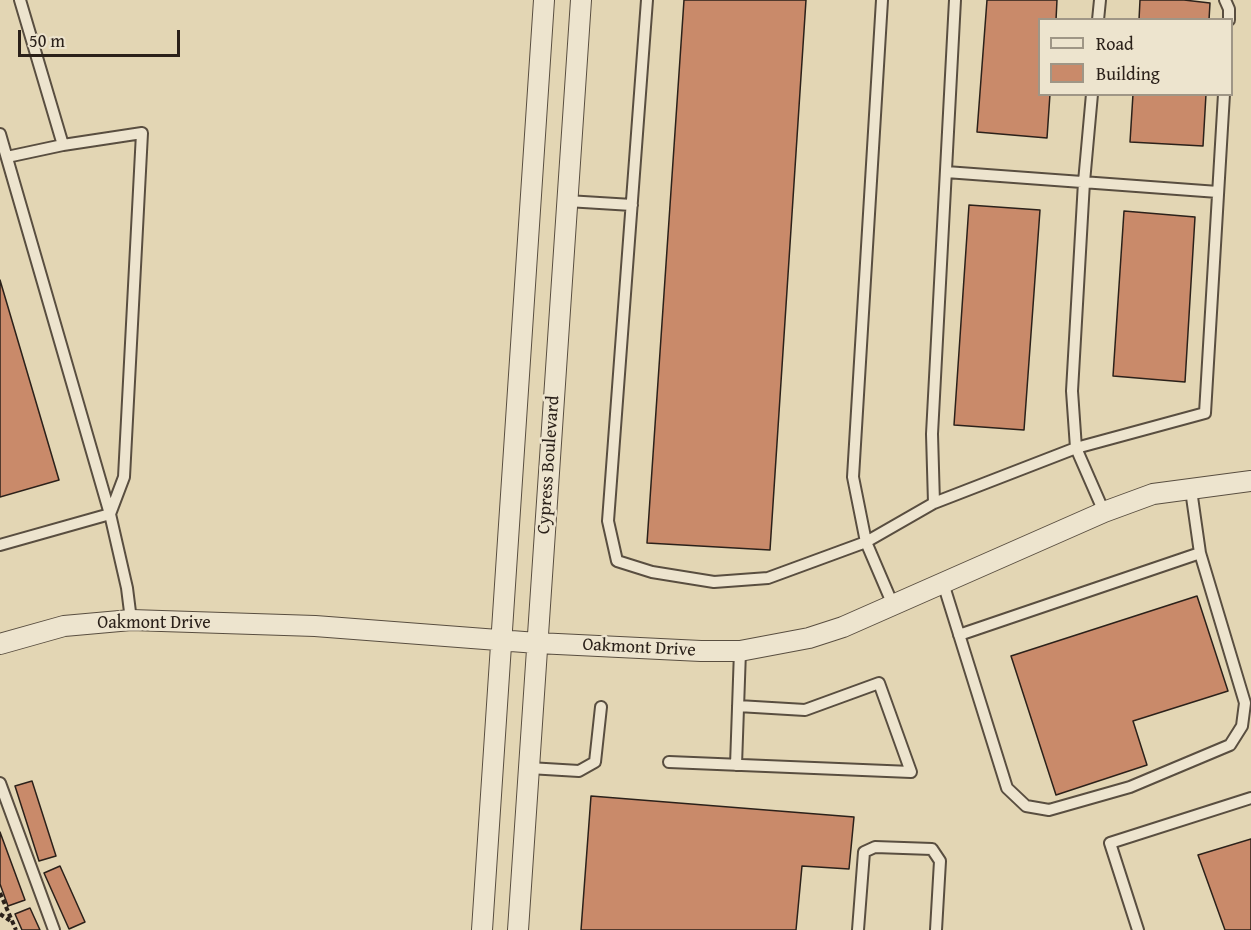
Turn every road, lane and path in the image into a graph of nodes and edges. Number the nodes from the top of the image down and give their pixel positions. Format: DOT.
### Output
graph roads {
  1 [pos="20,0"];
  2 [pos="544,0"];
  3 [pos="581,0"];
  4 [pos="647,0"];
  5 [pos="882,0"];
  6 [pos="955,0"];
  7 [pos="1100,0"];
  8 [pos="1225,0"];
  9 [pos="1098,18"];
  10 [pos="1228,18"];
  11 [pos="1092,96"];
  12 [pos="1224,96"];
  13 [pos="0,134"];
  14 [pos="63,145"];
  15 [pos="7,157"];
  16 [pos="946,172"];
  17 [pos="1084,182"];
  18 [pos="1218,192"];
  19 [pos="567,201"];
  20 [pos="632,205"];
  21 [pos="1076,448"];
  22 [pos="1251,482"];
  23 [pos="1191,490"];
  24 [pos="934,503"];
  25 [pos="1104,512"];
  26 [pos="110,514"];
  27 [pos="866,542"];
  28 [pos="0,544"];
  29 [pos="1200,553"];
  30 [pos="943,583"];
  31 [pos="893,605"];
  32 [pos="131,620"];
  33 [pos="959,635"];
  34 [pos="500,640"];
  35 [pos="537,643"];
  36 [pos="0,644"];
  37 [pos="740,651"];
  38 [pos="738,706"];
  39 [pos="601,707"];
  40 [pos="669,762"];
  41 [pos="736,765"];
  42 [pos="529,768"];
  43 [pos="0,783"];
  44 [pos="1251,798"];
  45 [pos="0,893"];
  46 [pos="0,914"];
  47 [pos="14,924"];
  48 [pos="16,930"];
  49 [pos="54,930"];
  50 [pos="482,930"];
  51 [pos="518,930"];
  52 [pos="858,930"];
  53 [pos="936,930"];
  54 [pos="1138,930"];
  1 -- 14 [label="lane"];
  2 -- 34 [label="street, Cypress Boulevard"];
  3 -- 19 [label="street, Cypress Boulevard"];
  4 -- 20 [label="lane"];
  5 -- 27 [label="lane"];
  6 -- 16 [label="lane"];
  7 -- 9 [label="lane"];
  8 -- 10 [label="lane"];
  11 -- 17 [label="lane"];
  12 -- 18 [label="lane"];
  13 -- 15 [label="lane"];
  14 -- 15 [label="lane"];
  14 -- 26 [label="lane"];
  15 -- 26 [label="lane"];
  16 -- 17 [label="lane"];
  16 -- 24 [label="lane"];
  17 -- 18 [label="lane"];
  17 -- 21 [label="lane"];
  18 -- 21 [label="lane"];
  19 -- 20 [label="lane"];
  19 -- 35 [label="street, Cypress Boulevard"];
  20 -- 27 [label="lane"];
  21 -- 24 [label="lane"];
  21 -- 25 [label="lane"];
  22 -- 23 [label="street, Oakmont Drive"];
  23 -- 25 [label="street, Oakmont Drive"];
  23 -- 29 [label="lane"];
  24 -- 27 [label="lane"];
  25 -- 30 [label="street, Oakmont Drive"];
  26 -- 28 [label="lane"];
  26 -- 32 [label="lane"];
  27 -- 31 [label="lane"];
  29 -- 33 [label="lane"];
  29 -- 33 [label="lane"];
  30 -- 31 [label="street, Oakmont Drive"];
  30 -- 33 [label="lane"];
  31 -- 37 [label="street, Oakmont Drive"];
  32 -- 34 [label="street, Oakmont Drive"];
  32 -- 36 [label="street, Oakmont Drive"];
  34 -- 35 [label="street, Oakmont Drive"];
  34 -- 50 [label="street, Cypress Boulevard"];
  35 -- 37 [label="street, Oakmont Drive"];
  35 -- 42 [label="street, Cypress Boulevard"];
  37 -- 38 [label="lane"];
  38 -- 41 [label="lane"];
  38 -- 41 [label="lane"];
  39 -- 42 [label="lane"];
  40 -- 41 [label="lane"];
  42 -- 51 [label="street, Cypress Boulevard"];
  43 -- 49 [label="lane"];
  44 -- 54 [label="lane"];
  45 -- 47 [label="path"];
  46 -- 47 [label="path"];
  47 -- 48 [label="path"];
  52 -- 53 [label="lane"];
}
